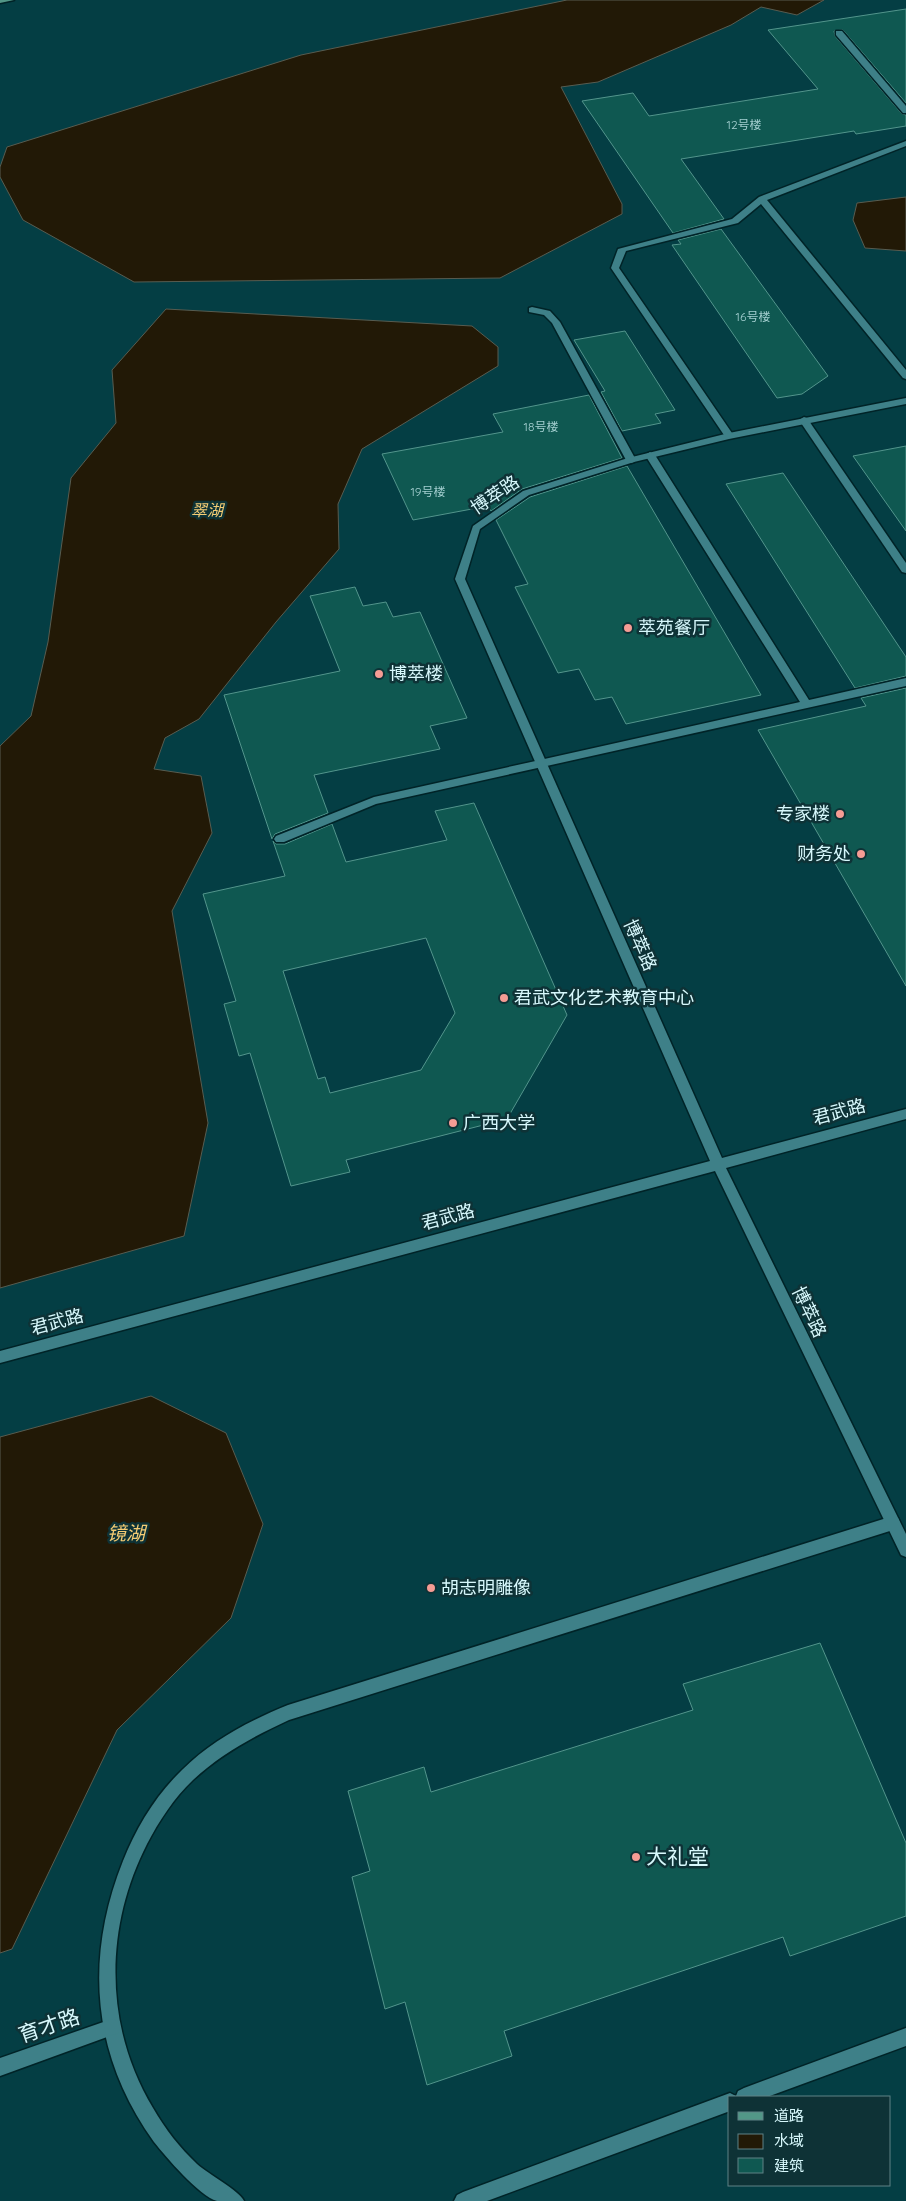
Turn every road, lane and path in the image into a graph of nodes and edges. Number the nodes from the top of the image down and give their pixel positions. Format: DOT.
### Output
graph roads {
  1 [pos="10,0"];
  2 [pos="0,1"];
  3 [pos="839,34"];
  4 [pos="906,111"];
  5 [pos="906,143"];
  6 [pos="762,199"];
  7 [pos="532,310"];
  8 [pos="906,376"];
  9 [pos="906,401"];
  10 [pos="804,420"];
  11 [pos="729,436"];
  12 [pos="650,455"];
  13 [pos="631,460"];
  14 [pos="906,570"];
  15 [pos="906,682"];
  16 [pos="806,704"];
  17 [pos="540,762"];
  18 [pos="280,839"];
  19 [pos="906,1114"];
  20 [pos="718,1164"];
  21 [pos="0,1357"];
  22 [pos="892,1522"];
  23 [pos="906,1550"];
  24 [pos="112,2027"];
  25 [pos="906,2037"];
  26 [pos="0,2067"];
  27 [pos="747,2096"];
  28 [pos="728,2103"];
  29 [pos="235,2201"];
  30 [pos="463,2201"];
  1 -- 2 [label="main road"];
  3 -- 4 [label="street"];
  5 -- 6 [label="street"];
  6 -- 8 [label="street"];
  6 -- 11 [label="street"];
  7 -- 13 [label="street"];
  9 -- 10 [label="street, 博萃路"];
  10 -- 11 [label="street, 博萃路"];
  10 -- 14 [label="street"];
  11 -- 12 [label="street, 博萃路"];
  12 -- 13 [label="street, 博萃路"];
  12 -- 16 [label="street"];
  13 -- 17 [label="street, 博萃路"];
  15 -- 16 [label="street"];
  16 -- 17 [label="street"];
  17 -- 18 [label="street"];
  17 -- 20 [label="street, 博萃路"];
  19 -- 20 [label="street, 君武路"];
  20 -- 21 [label="street, 君武路"];
  20 -- 22 [label="street, 博萃路"];
  22 -- 23 [label="street, 博萃路"];
  22 -- 24 [label="street"];
  24 -- 26 [label="street, 育才路"];
  24 -- 29 [label="street"];
  25 -- 27 [label="street"];
  28 -- 30 [label="street"];
}
